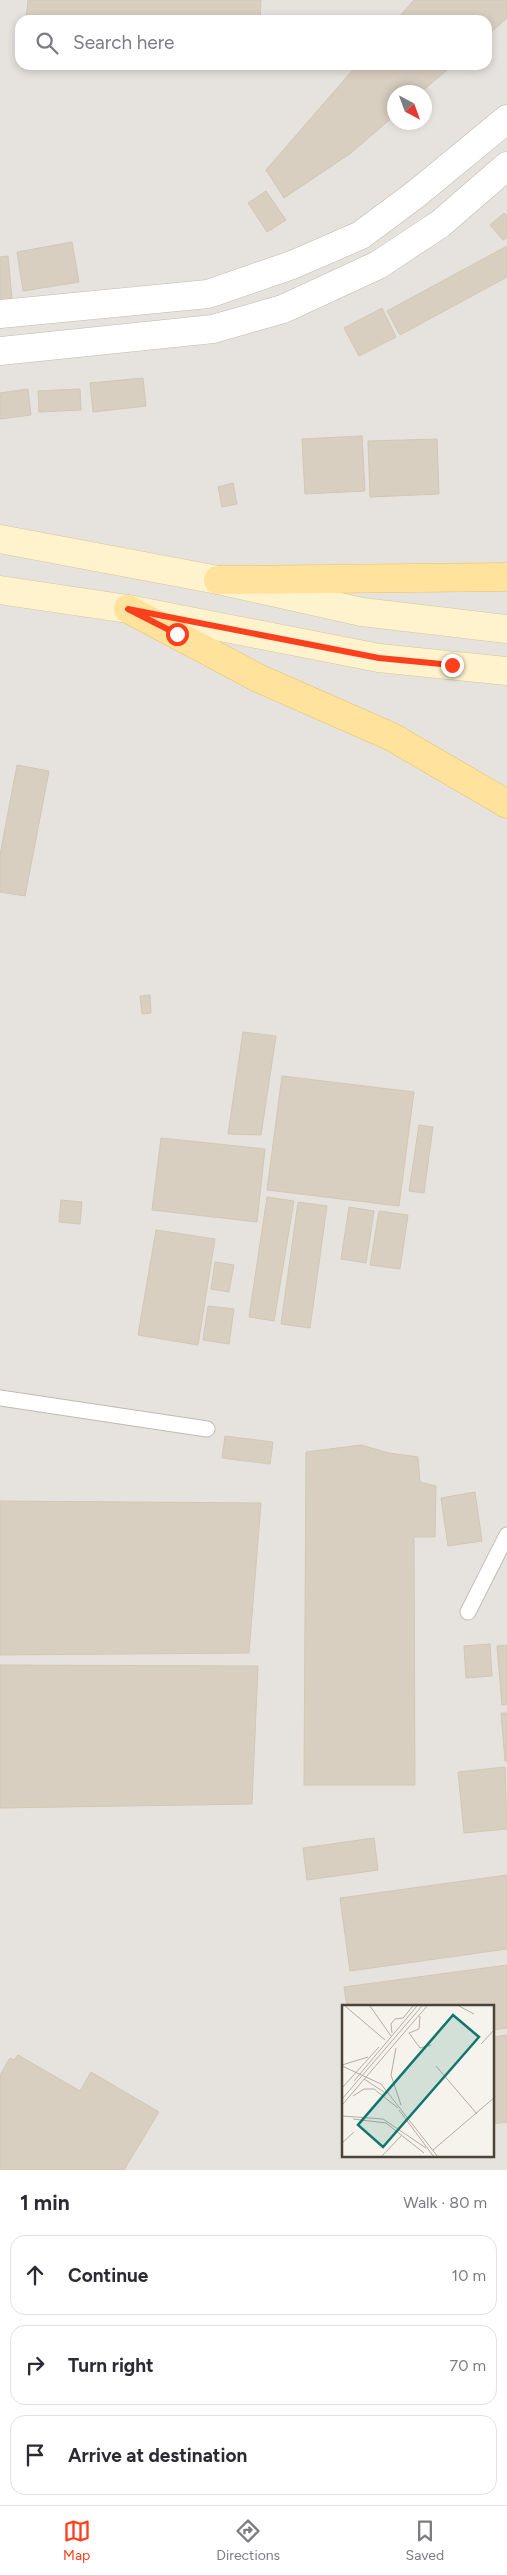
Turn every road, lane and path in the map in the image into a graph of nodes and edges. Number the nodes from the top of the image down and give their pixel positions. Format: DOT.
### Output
graph roads {
  1 [pos="507,119"];
  2 [pos="507,166"];
  3 [pos="0,314"];
  4 [pos="0,351"];
  5 [pos="0,539"];
  6 [pos="507,577"];
  7 [pos="218,580"];
  8 [pos="0,590"];
  9 [pos="128,609"];
  10 [pos="507,629"];
  11 [pos="507,671"];
  12 [pos="507,804"];
  13 [pos="0,1398"];
  14 [pos="207,1429"];
  15 [pos="507,1535"];
  16 [pos="468,1612"];
  1 -- 3 [label="street"];
  2 -- 4 [label="street"];
  5 -- 7 [label="main road"];
  6 -- 7 [label="main road"];
  7 -- 10 [label="main road"];
  8 -- 9 [label="main road"];
  9 -- 11 [label="main road"];
  9 -- 12 [label="main road"];
  13 -- 14 [label="lane"];
  15 -- 16 [label="lane"];
}
